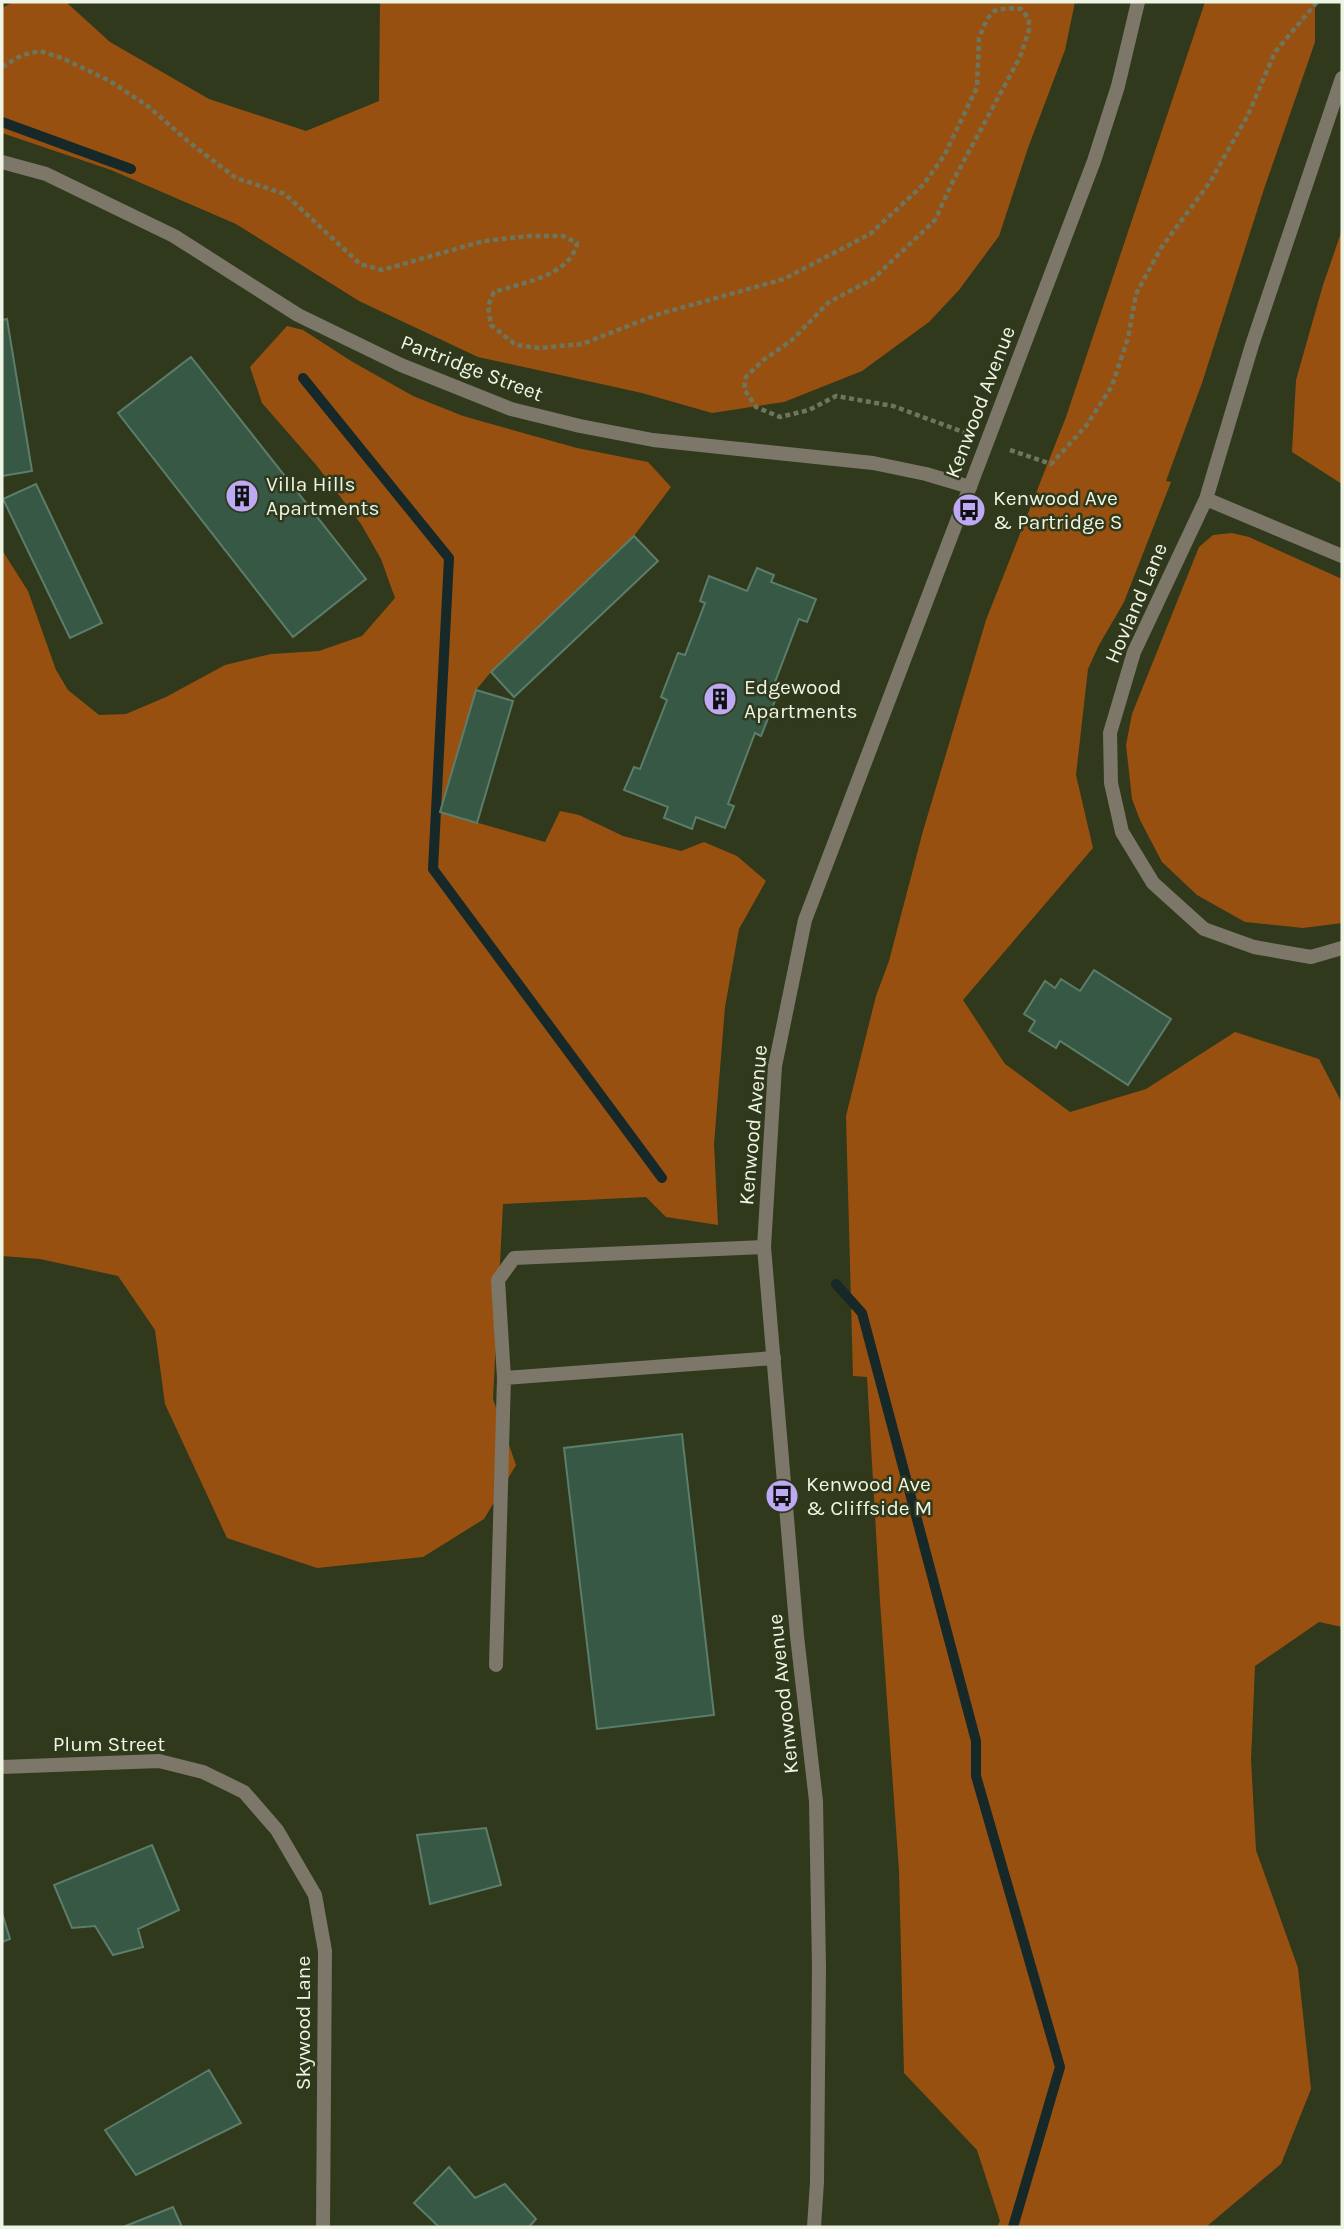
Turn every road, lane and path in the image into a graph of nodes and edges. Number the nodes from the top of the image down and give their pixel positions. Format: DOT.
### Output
graph roads {
  1 [pos="1138,2"];
  2 [pos="1317,2"];
  3 [pos="2,67"];
  4 [pos="1342,78"];
  5 [pos="2,162"];
  6 [pos="987,442"];
  7 [pos="970,486"];
  8 [pos="1206,499"];
  9 [pos="1342,556"];
  10 [pos="1342,948"];
  11 [pos="764,1247"];
  12 [pos="774,1357"];
  13 [pos="504,1378"];
  14 [pos="496,1665"];
  15 [pos="2,1766"];
  16 [pos="277,1830"];
  17 [pos="323,2227"];
  18 [pos="814,2227"];
  1 -- 6 [label="street, Kenwood Avenue"];
  2 -- 6 [label="path"];
  3 -- 6 [label="path"];
  4 -- 8 [label="street, Hovland Lane"];
  5 -- 7 [label="street, Partridge Street"];
  6 -- 7 [label="street, Kenwood Avenue"];
  7 -- 11 [label="street, Kenwood Avenue"];
  8 -- 9 [label="street"];
  8 -- 10 [label="street, Hovland Lane"];
  11 -- 12 [label="street, Kenwood Avenue"];
  11 -- 13 [label="street"];
  12 -- 13 [label="street"];
  12 -- 18 [label="street, Kenwood Avenue"];
  13 -- 14 [label="street"];
  15 -- 16 [label="street, Plum Street"];
  16 -- 17 [label="street, Skywood Lane"];
}
